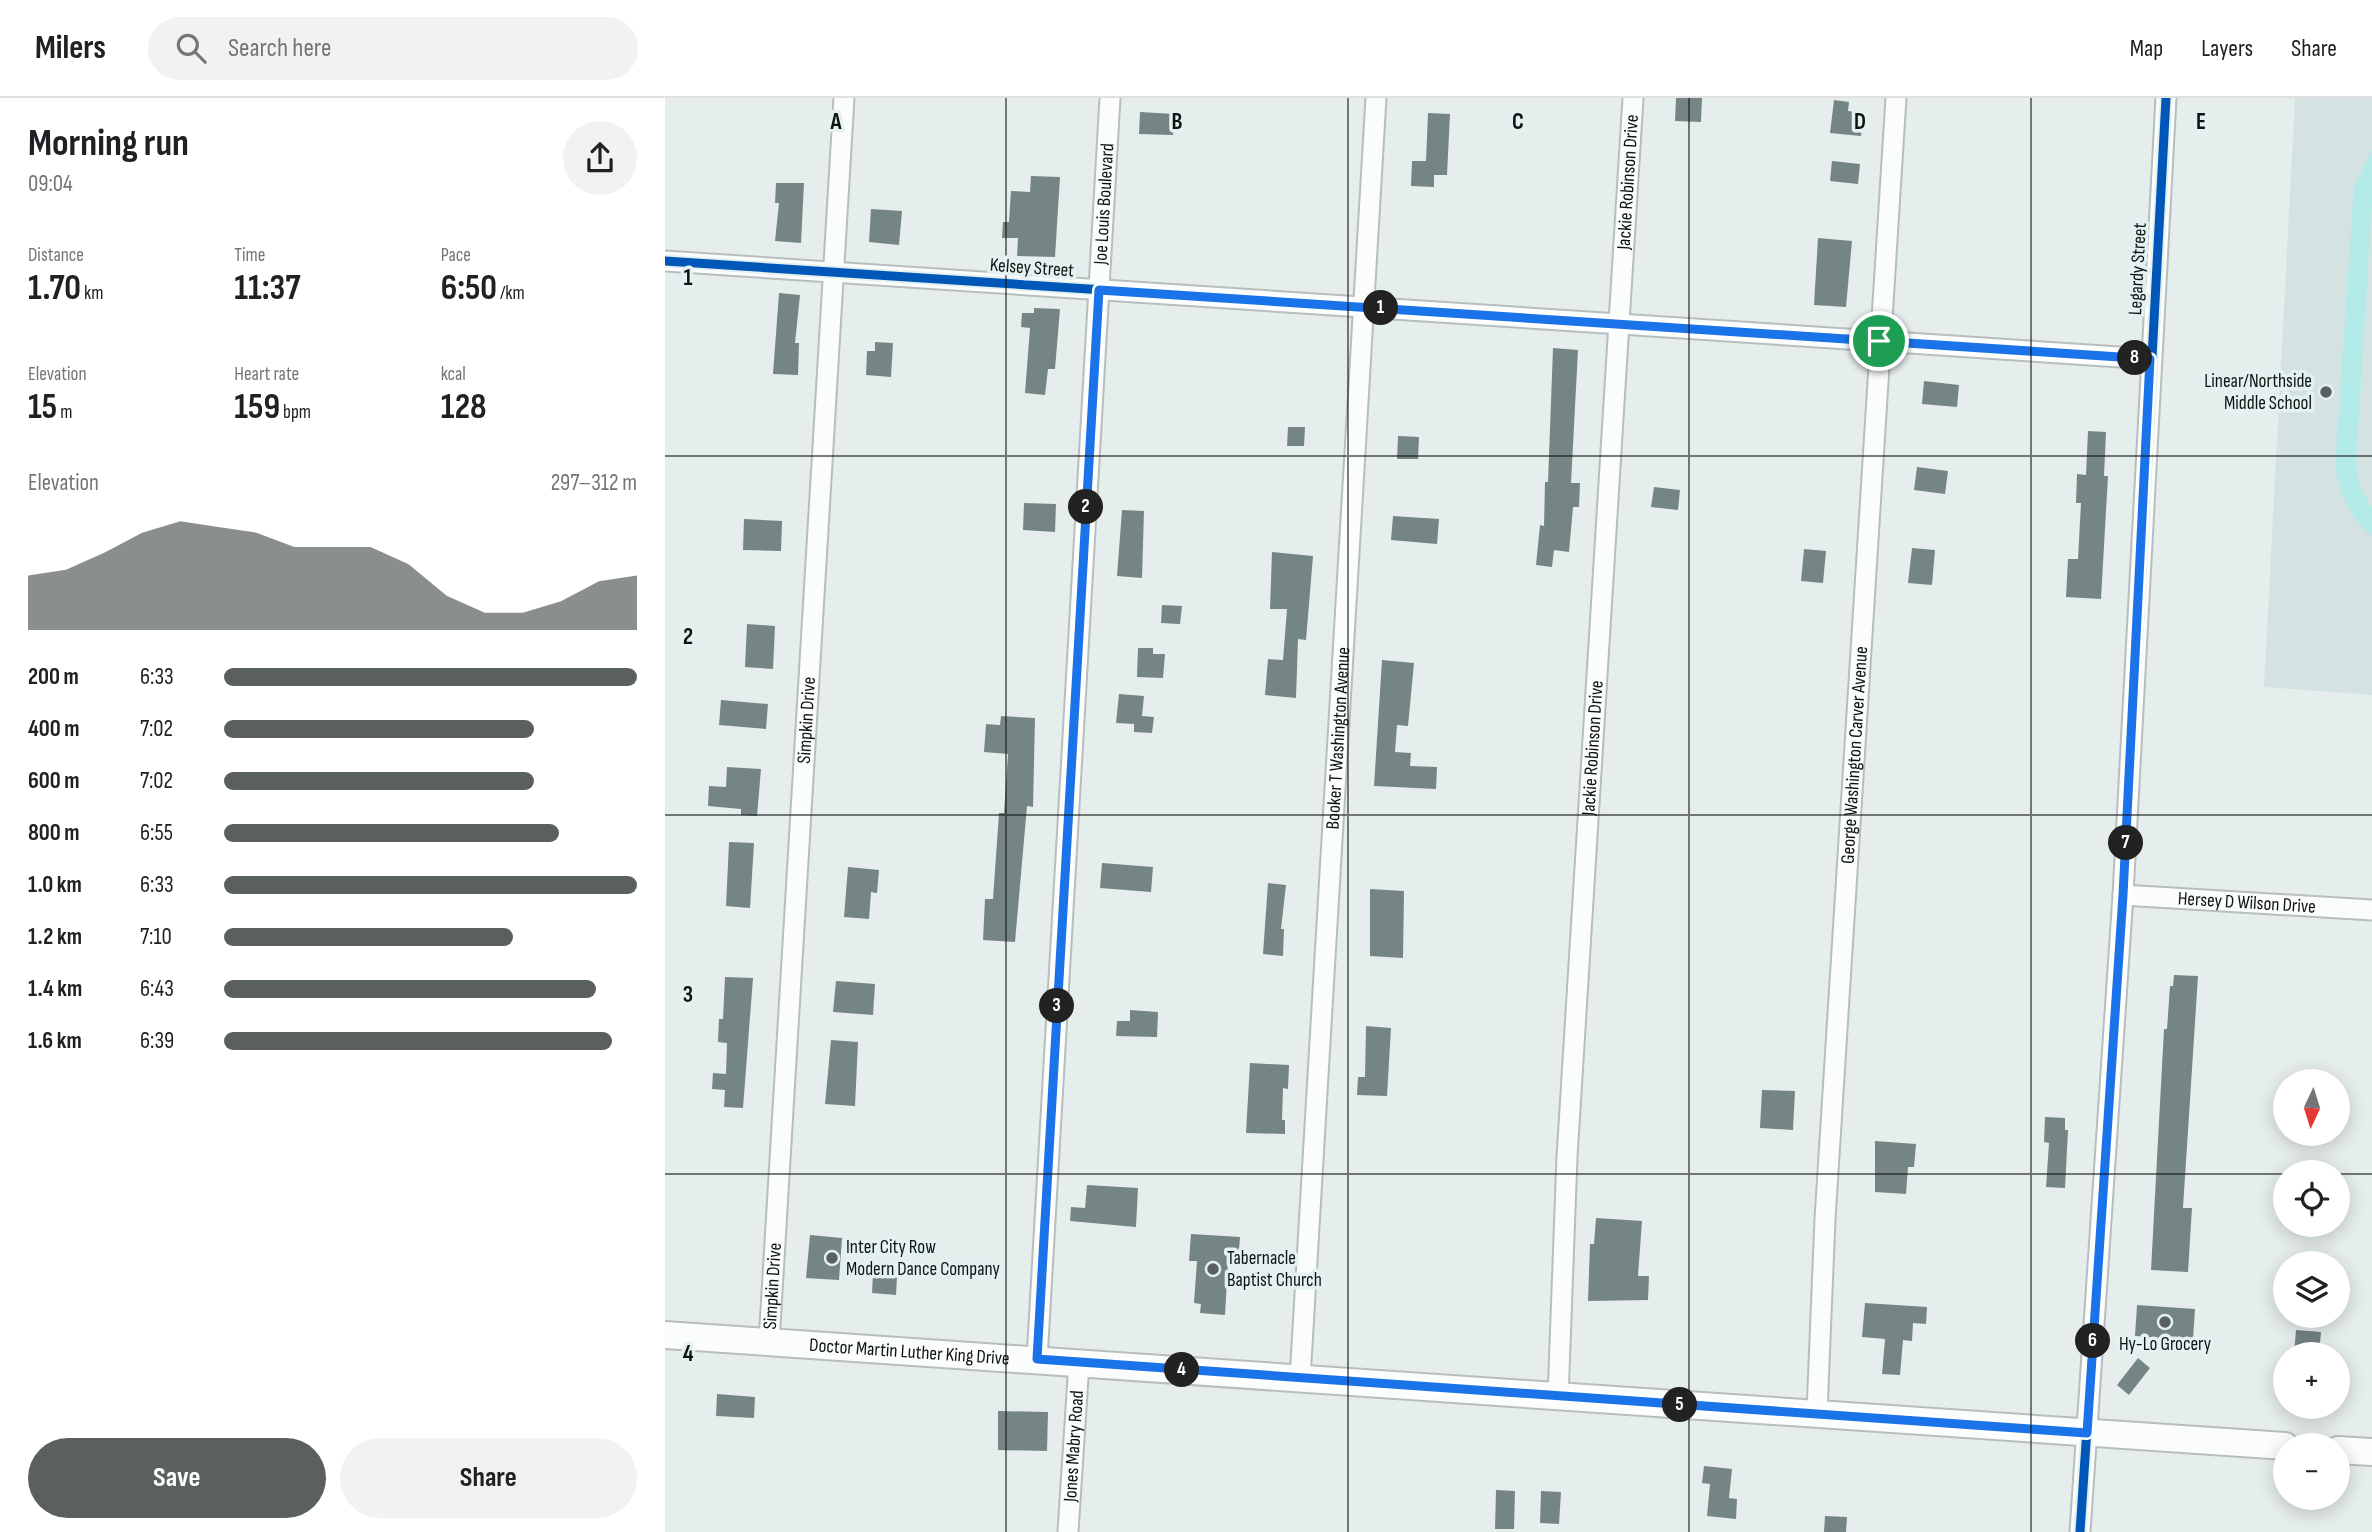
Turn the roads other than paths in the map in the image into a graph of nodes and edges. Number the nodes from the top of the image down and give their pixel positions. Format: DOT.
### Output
graph roads {
  1 [pos="844,98"];
  2 [pos="1110,98"];
  3 [pos="1376,98"];
  4 [pos="1633,98"];
  5 [pos="1896,98"];
  6 [pos="2166,98"];
  7 [pos="665,261"];
  8 [pos="833,272"];
  9 [pos="1099,290"];
  10 [pos="1363,307"];
  11 [pos="1618,324"];
  12 [pos="1879,341"];
  13 [pos="2150,359"];
  14 [pos="2123,895"];
  15 [pos="2372,910"];
  16 [pos="665,1335"];
  17 [pos="768,1342"];
  18 [pos="1037,1359"];
  19 [pos="1079,1362"];
  20 [pos="1300,1379"];
  21 [pos="1558,1398"];
  22 [pos="1817,1412"];
  23 [pos="2087,1433"];
  24 [pos="2273,1445"];
  25 [pos="2350,1451"];
  26 [pos="2372,1452"];
  27 [pos="1067,1532"];
  28 [pos="2080,1532"];
  1 -- 8 [label="street, Simpkin Drive"];
  2 -- 9 [label="street, Joe Louis Boulevard"];
  3 -- 10 [label="street, Booker T Washington Avenue"];
  4 -- 11 [label="street, Jackie Robinson Drive"];
  5 -- 12 [label="street, George Washington Carver Avenue"];
  6 -- 13 [label="street, Legardy Street"];
  7 -- 8 [label="street, Kelsey Street"];
  8 -- 9 [label="street, Kelsey Street"];
  8 -- 17 [label="street, Simpkin Drive"];
  9 -- 10 [label="street, Kelsey Street"];
  9 -- 18 [label="street, Joe Louis Boulevard"];
  10 -- 11 [label="street, Kelsey Street"];
  10 -- 20 [label="street, Booker T Washington Avenue"];
  11 -- 12 [label="street, Kelsey Street"];
  11 -- 21 [label="street, Jackie Robinson Drive"];
  12 -- 13 [label="street, Kelsey Street"];
  12 -- 22 [label="street, George Washington Carver Avenue"];
  13 -- 14 [label="street, Legardy Street"];
  14 -- 15 [label="street, Hersey D Wilson Drive"];
  14 -- 23 [label="street, Legardy Street"];
  16 -- 17 [label="main road, Doctor Martin Luther King Drive"];
  17 -- 18 [label="main road, Doctor Martin Luther King Drive"];
  18 -- 19 [label="main road, Doctor Martin Luther King Drive"];
  19 -- 20 [label="main road, Doctor Martin Luther King Drive"];
  19 -- 27 [label="street, Jones Mabry Road"];
  20 -- 21 [label="main road, Doctor Martin Luther King Drive"];
  21 -- 22 [label="main road, Doctor Martin Luther King Drive"];
  22 -- 23 [label="main road, Doctor Martin Luther King Drive"];
  23 -- 24 [label="main road, Doctor Martin Luther King Drive"];
  23 -- 28 [label="street, Legardy Street"];
  25 -- 26 [label="main road"];
}
